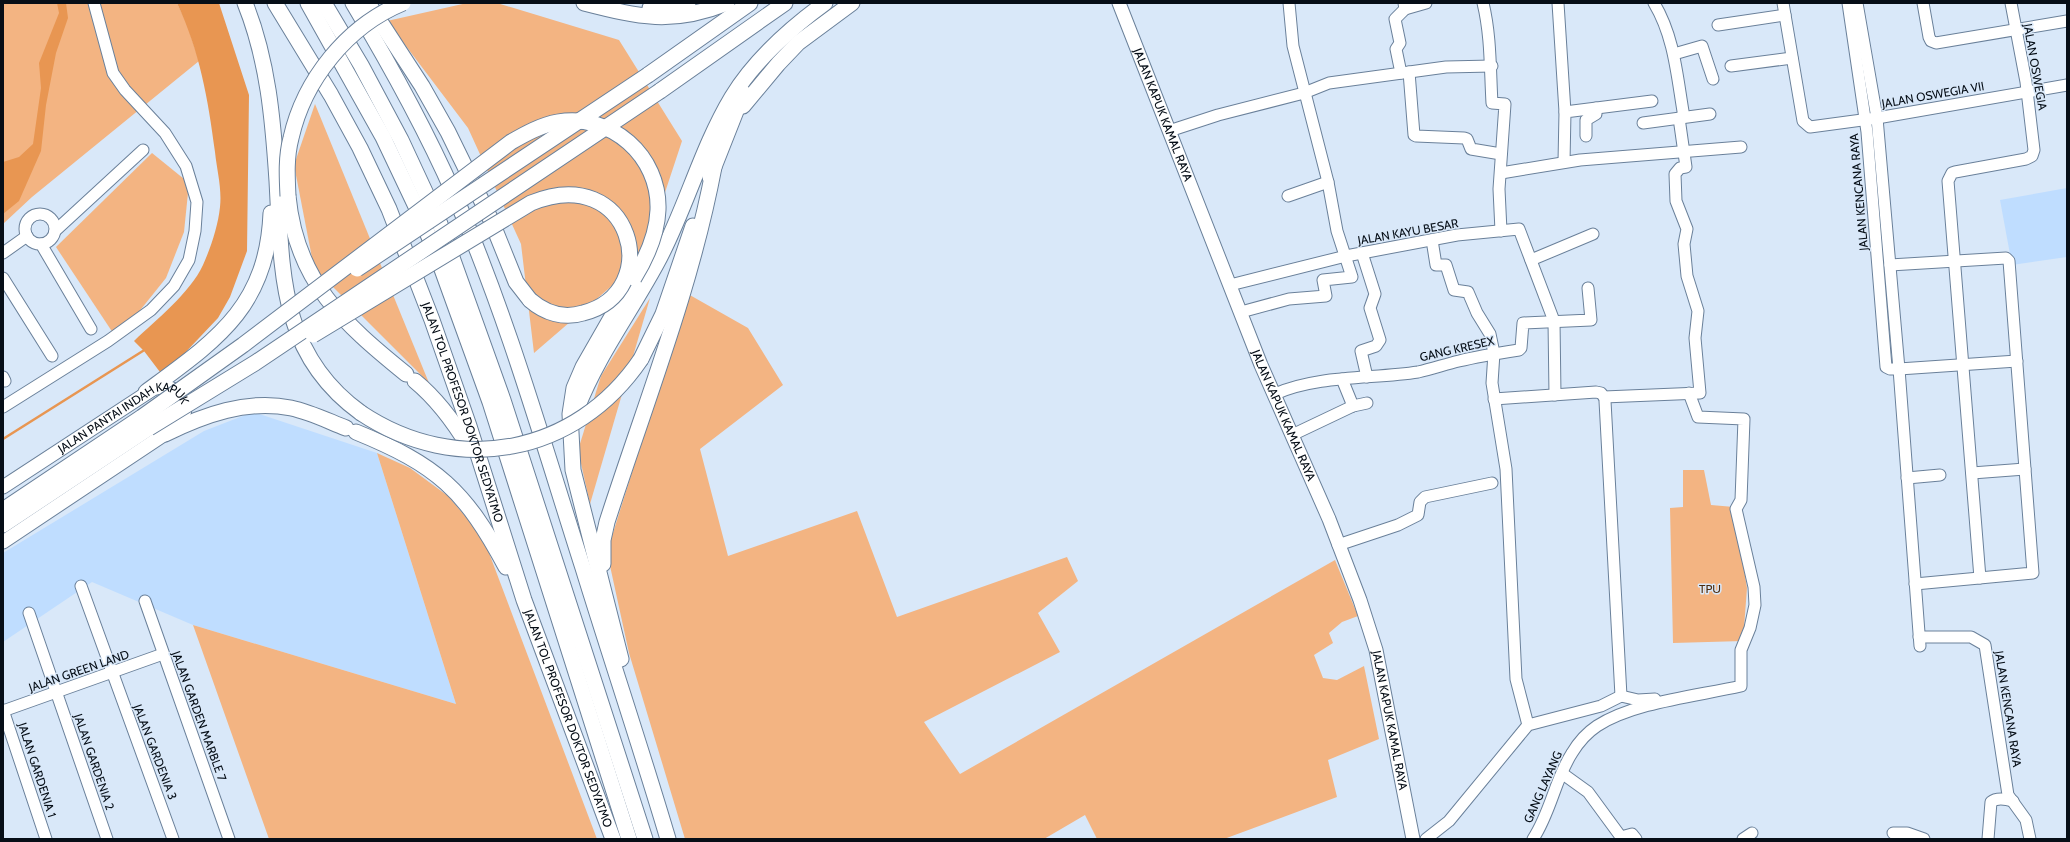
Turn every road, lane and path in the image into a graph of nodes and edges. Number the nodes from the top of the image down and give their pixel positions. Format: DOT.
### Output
graph roads {
  1 [pos="94,3"];
  2 [pos="245,3"];
  3 [pos="275,3"];
  4 [pos="308,3"];
  5 [pos="324,3"];
  6 [pos="353,3"];
  7 [pos="368,3"];
  8 [pos="403,3"];
  9 [pos="584,3"];
  10 [pos="607,3"];
  11 [pos="623,3"];
  12 [pos="688,3"];
  13 [pos="727,3"];
  14 [pos="750,3"];
  15 [pos="785,3"];
  16 [pos="825,3"];
  17 [pos="852,3"];
  18 [pos="1119,3"];
  19 [pos="1288,3"];
  20 [pos="1426,3"];
  21 [pos="1483,3"];
  22 [pos="1558,3"];
  23 [pos="1654,3"];
  24 [pos="1783,3"];
  25 [pos="1848,3"];
  26 [pos="1857,3"];
  27 [pos="1923,3"];
  28 [pos="2011,3"];
  29 [pos="1404,6"];
  30 [pos="1785,15"];
  31 [pos="646,17"];
  32 [pos="2067,20"];
  33 [pos="1718,25"];
  34 [pos="2015,29"];
  35 [pos="784,38"];
  36 [pos="1674,54"];
  37 [pos="1792,58"];
  38 [pos="1492,66"];
  39 [pos="1731,66"];
  40 [pos="1405,72"];
  41 [pos="1713,79"];
  42 [pos="2067,85"];
  43 [pos="2027,92"];
  44 [pos="1304,93"];
  45 [pos="1652,100"];
  46 [pos="1596,108"];
  47 [pos="1565,112"];
  48 [pos="1710,114"];
  49 [pos="734,118"];
  50 [pos="1682,118"];
  51 [pos="1871,119"];
  52 [pos="272,122"];
  53 [pos="1643,123"];
  54 [pos="1169,131"];
  55 [pos="1586,136"];
  56 [pos="1741,147"];
  57 [pos="143,150"];
  58 [pos="1684,152"];
  59 [pos="1501,154"];
  60 [pos="1564,162"];
  61 [pos="706,166"];
  62 [pos="1501,173"];
  63 [pos="1328,182"];
  64 [pos="1288,196"];
  65 [pos="1502,230"];
  66 [pos="55,231"];
  67 [pos="1593,234"];
  68 [pos="27,236"];
  69 [pos="1432,240"];
  70 [pos="41,244"];
  71 [pos="3,253"];
  72 [pos="1362,253"];
  73 [pos="1346,256"];
  74 [pos="1531,260"];
  75 [pos="1956,261"];
  76 [pos="1890,265"];
  77 [pos="3,278"];
  78 [pos="1230,285"];
  79 [pos="1588,288"];
  80 [pos="1241,312"];
  81 [pos="1554,320"];
  82 [pos="91,329"];
  83 [pos="243,345"];
  84 [pos="1494,353"];
  85 [pos="52,356"];
  86 [pos="2017,360"];
  87 [pos="256,363"];
  88 [pos="1964,364"];
  89 [pos="1899,369"];
  90 [pos="1367,377"];
  91 [pos="1342,379"];
  92 [pos="146,392"];
  93 [pos="1694,393"];
  94 [pos="1275,394"];
  95 [pos="1556,395"];
  96 [pos="1494,399"];
  97 [pos="1605,401"];
  98 [pos="1366,403"];
  99 [pos="1353,406"];
  100 [pos="3,407"];
  101 [pos="146,422"];
  102 [pos="570,430"];
  103 [pos="165,434"];
  104 [pos="1292,435"];
  105 [pos="481,466"];
  106 [pos="2025,469"];
  107 [pos="1972,473"];
  108 [pos="1940,475"];
  109 [pos="1907,478"];
  110 [pos="1492,483"];
  111 [pos="3,486"];
  112 [pos="3,510"];
  113 [pos="3,525"];
  114 [pos="3,542"];
  115 [pos="1338,545"];
  116 [pos="1980,578"];
  117 [pos="1915,584"];
  118 [pos="603,585"];
  119 [pos="81,586"];
  120 [pos="524,600"];
  121 [pos="145,601"];
  122 [pos="29,613"];
  123 [pos="163,654"];
  124 [pos="112,674"];
  125 [pos="1696,691"];
  126 [pos="57,693"];
  127 [pos="1620,696"];
  128 [pos="3,710"];
  129 [pos="1528,725"];
  130 [pos="1563,774"];
  131 [pos="654,792"];
  132 [pos="2009,800"];
  133 [pos="1893,833"];
  134 [pos="46,839"];
  135 [pos="107,839"];
  136 [pos="173,839"];
  137 [pos="228,839"];
  138 [pos="613,839"];
  139 [pos="629,839"];
  140 [pos="645,839"];
  141 [pos="668,839"];
  142 [pos="1413,839"];
  143 [pos="1426,839"];
  144 [pos="1534,839"];
  145 [pos="1636,839"];
  146 [pos="1924,839"];
  147 [pos="1988,839"];
  148 [pos="2030,839"];
  1 -- 100 [label="street"];
  2 -- 52 [label="highway"];
  3 -- 105 [label="highway, JALAN TOL PROFESOR DOKTOR SEDYATMO"];
  4 -- 139 [label="highway, JALAN TOL PROFESOR DOKTOR SEDYATMO"];
  5 -- 140 [label="highway"];
  6 -- 131 [label="highway"];
  7 -- 87 [label="highway, bridge"];
  8 -- 105 [label="highway, bridge"];
  9 -- 31 [label="highway"];
  10 -- 31 [label="highway"];
  11 -- 12 [label="highway"];
  13 -- 31 [label="highway"];
  14 -- 83 [label="highway, bridge"];
  15 -- 87 [label="highway, bridge"];
  16 -- 35 [label="highway"];
  17 -- 49 [label="highway"];
  18 -- 54 [label="main road, JALAN KAPUK KAMAL RAYA"];
  19 -- 44 [label="street, JALAN KAYU BESAR"];
  20 -- 29 [label="street"];
  21 -- 38 [label="street"];
  22 -- 47 [label="street"];
  23 -- 36 [label="street"];
  24 -- 30 [label="street"];
  25 -- 51 [label="street, JALAN KENCANA RAYA"];
  26 -- 51 [label="street, JALAN KENCANA RAYA"];
  27 -- 34 [label="street"];
  28 -- 34 [label="street, JALAN OSWEGIA"];
  29 -- 40 [label="street"];
  30 -- 33 [label="street"];
  30 -- 37 [label="street"];
  32 -- 34 [label="street"];
  34 -- 43 [label="street, JALAN OSWEGIA"];
  35 -- 49 [label="highway"];
  35 -- 61 [label="highway"];
  36 -- 41 [label="street"];
  36 -- 50 [label="street"];
  37 -- 39 [label="street"];
  37 -- 51 [label="street, JALAN OSWEGIA VII"];
  38 -- 40 [label="street"];
  38 -- 59 [label="street"];
  40 -- 44 [label="street"];
  40 -- 59 [label="street"];
  42 -- 43 [label="street, JALAN OSWEGIA VII"];
  43 -- 51 [label="street, JALAN OSWEGIA VII"];
  43 -- 75 [label="street, JALAN OSWEGIA"];
  44 -- 54 [label="street"];
  44 -- 63 [label="street, JALAN KAYU BESAR"];
  45 -- 46 [label="street"];
  46 -- 47 [label="street"];
  46 -- 55 [label="street"];
  47 -- 60 [label="street"];
  48 -- 50 [label="street"];
  49 -- 61 [label="highway"];
  50 -- 53 [label="street"];
  50 -- 58 [label="street"];
  51 -- 76 [label="street, JALAN KENCANA RAYA"];
  51 -- 89 [label="street, JALAN KENCANA RAYA"];
  52 -- 61 [label="highway, bridge"];
  52 -- 92 [label="highway"];
  54 -- 78 [label="main road, JALAN KAPUK KAMAL RAYA"];
  56 -- 58 [label="street"];
  57 -- 66 [label="street"];
  58 -- 60 [label="street"];
  58 -- 93 [label="street"];
  59 -- 62 [label="street"];
  60 -- 62 [label="street"];
  61 -- 102 [label="highway"];
  61 -- 118 [label="highway"];
  62 -- 65 [label="street"];
  63 -- 64 [label="street"];
  63 -- 73 [label="street, JALAN KAYU BESAR"];
  65 -- 69 [label="street, JALAN KAYU BESAR"];
  65 -- 74 [label="street, JALAN KAYU BESAR"];
  66 -- 68 [label="street"];
  66 -- 70 [label="street"];
  67 -- 74 [label="street"];
  68 -- 70 [label="street"];
  68 -- 71 [label="street"];
  69 -- 72 [label="street, JALAN KAYU BESAR"];
  69 -- 84 [label="street"];
  70 -- 82 [label="street"];
  72 -- 73 [label="street, JALAN KAYU BESAR"];
  72 -- 90 [label="street"];
  73 -- 78 [label="street"];
  73 -- 80 [label="street"];
  74 -- 81 [label="street"];
  75 -- 76 [label="street"];
  75 -- 86 [label="street"];
  75 -- 88 [label="street"];
  76 -- 89 [label="street, JALAN KENCANA RAYA"];
  77 -- 85 [label="street"];
  78 -- 80 [label="main road, JALAN KAPUK KAMAL RAYA"];
  79 -- 81 [label="street, GANG KRESEX"];
  80 -- 94 [label="main road, JALAN KAPUK KAMAL RAYA"];
  81 -- 84 [label="street, GANG KRESEX"];
  81 -- 95 [label="street"];
  83 -- 101 [label="highway, bridge"];
  83 -- 102 [label="highway, bridge"];
  84 -- 90 [label="street, GANG KRESEX"];
  84 -- 96 [label="street"];
  86 -- 88 [label="street"];
  86 -- 106 [label="street"];
  87 -- 101 [label="highway, bridge"];
  88 -- 89 [label="street"];
  88 -- 107 [label="street"];
  89 -- 109 [label="street, JALAN KENCANA RAYA"];
  90 -- 91 [label="street, GANG KRESEX"];
  91 -- 94 [label="street, GANG KRESEX"];
  91 -- 99 [label="street"];
  92 -- 103 [label="main road, JALAN PANTAI INDAH KAPUK"];
  92 -- 111 [label="main road, JALAN PANTAI INDAH KAPUK"];
  93 -- 95 [label="street"];
  93 -- 130 [label="street, GANG LAYANG"];
  94 -- 104 [label="main road, JALAN KAPUK KAMAL RAYA"];
  95 -- 96 [label="street"];
  96 -- 129 [label="street"];
  97 -- 127 [label="street"];
  98 -- 99 [label="street"];
  99 -- 104 [label="street"];
  101 -- 112 [label="highway"];
  101 -- 113 [label="highway"];
  102 -- 118 [label="highway"];
  103 -- 114 [label="main road, JALAN PANTAI INDAH KAPUK"];
  103 -- 120 [label="highway"];
  104 -- 115 [label="main road, JALAN KAPUK KAMAL RAYA"];
  105 -- 120 [label="highway, JALAN TOL PROFESOR DOKTOR SEDYATMO"];
  106 -- 107 [label="street"];
  106 -- 116 [label="street"];
  107 -- 116 [label="street"];
  108 -- 109 [label="street"];
  109 -- 117 [label="street, JALAN KENCANA RAYA"];
  110 -- 115 [label="street"];
  115 -- 142 [label="main road, JALAN KAPUK KAMAL RAYA"];
  116 -- 117 [label="street"];
  117 -- 132 [label="street, JALAN KENCANA RAYA"];
  118 -- 131 [label="highway"];
  119 -- 124 [label="street, JALAN GARDENIA 3"];
  120 -- 138 [label="highway, JALAN TOL PROFESOR DOKTOR SEDYATMO"];
  121 -- 123 [label="street, JALAN GARDEN MARBLE 7"];
  122 -- 126 [label="street, JALAN GARDENIA 2"];
  123 -- 124 [label="street, JALAN GREEN LAND"];
  123 -- 137 [label="street, JALAN GARDEN MARBLE 7"];
  124 -- 126 [label="street, JALAN GREEN LAND"];
  124 -- 136 [label="street, JALAN GARDENIA 3"];
  125 -- 127 [label="street"];
  126 -- 128 [label="street, JALAN GREEN LAND"];
  126 -- 135 [label="street, JALAN GARDENIA 2"];
  127 -- 129 [label="street"];
  128 -- 134 [label="street, JALAN GARDENIA 1"];
  129 -- 143 [label="street"];
  130 -- 144 [label="street, GANG LAYANG"];
  130 -- 145 [label="street"];
  131 -- 141 [label="highway"];
  132 -- 147 [label="street"];
  132 -- 148 [label="street, JALAN KENCANA RAYA"];
  133 -- 146 [label="street"];
}
